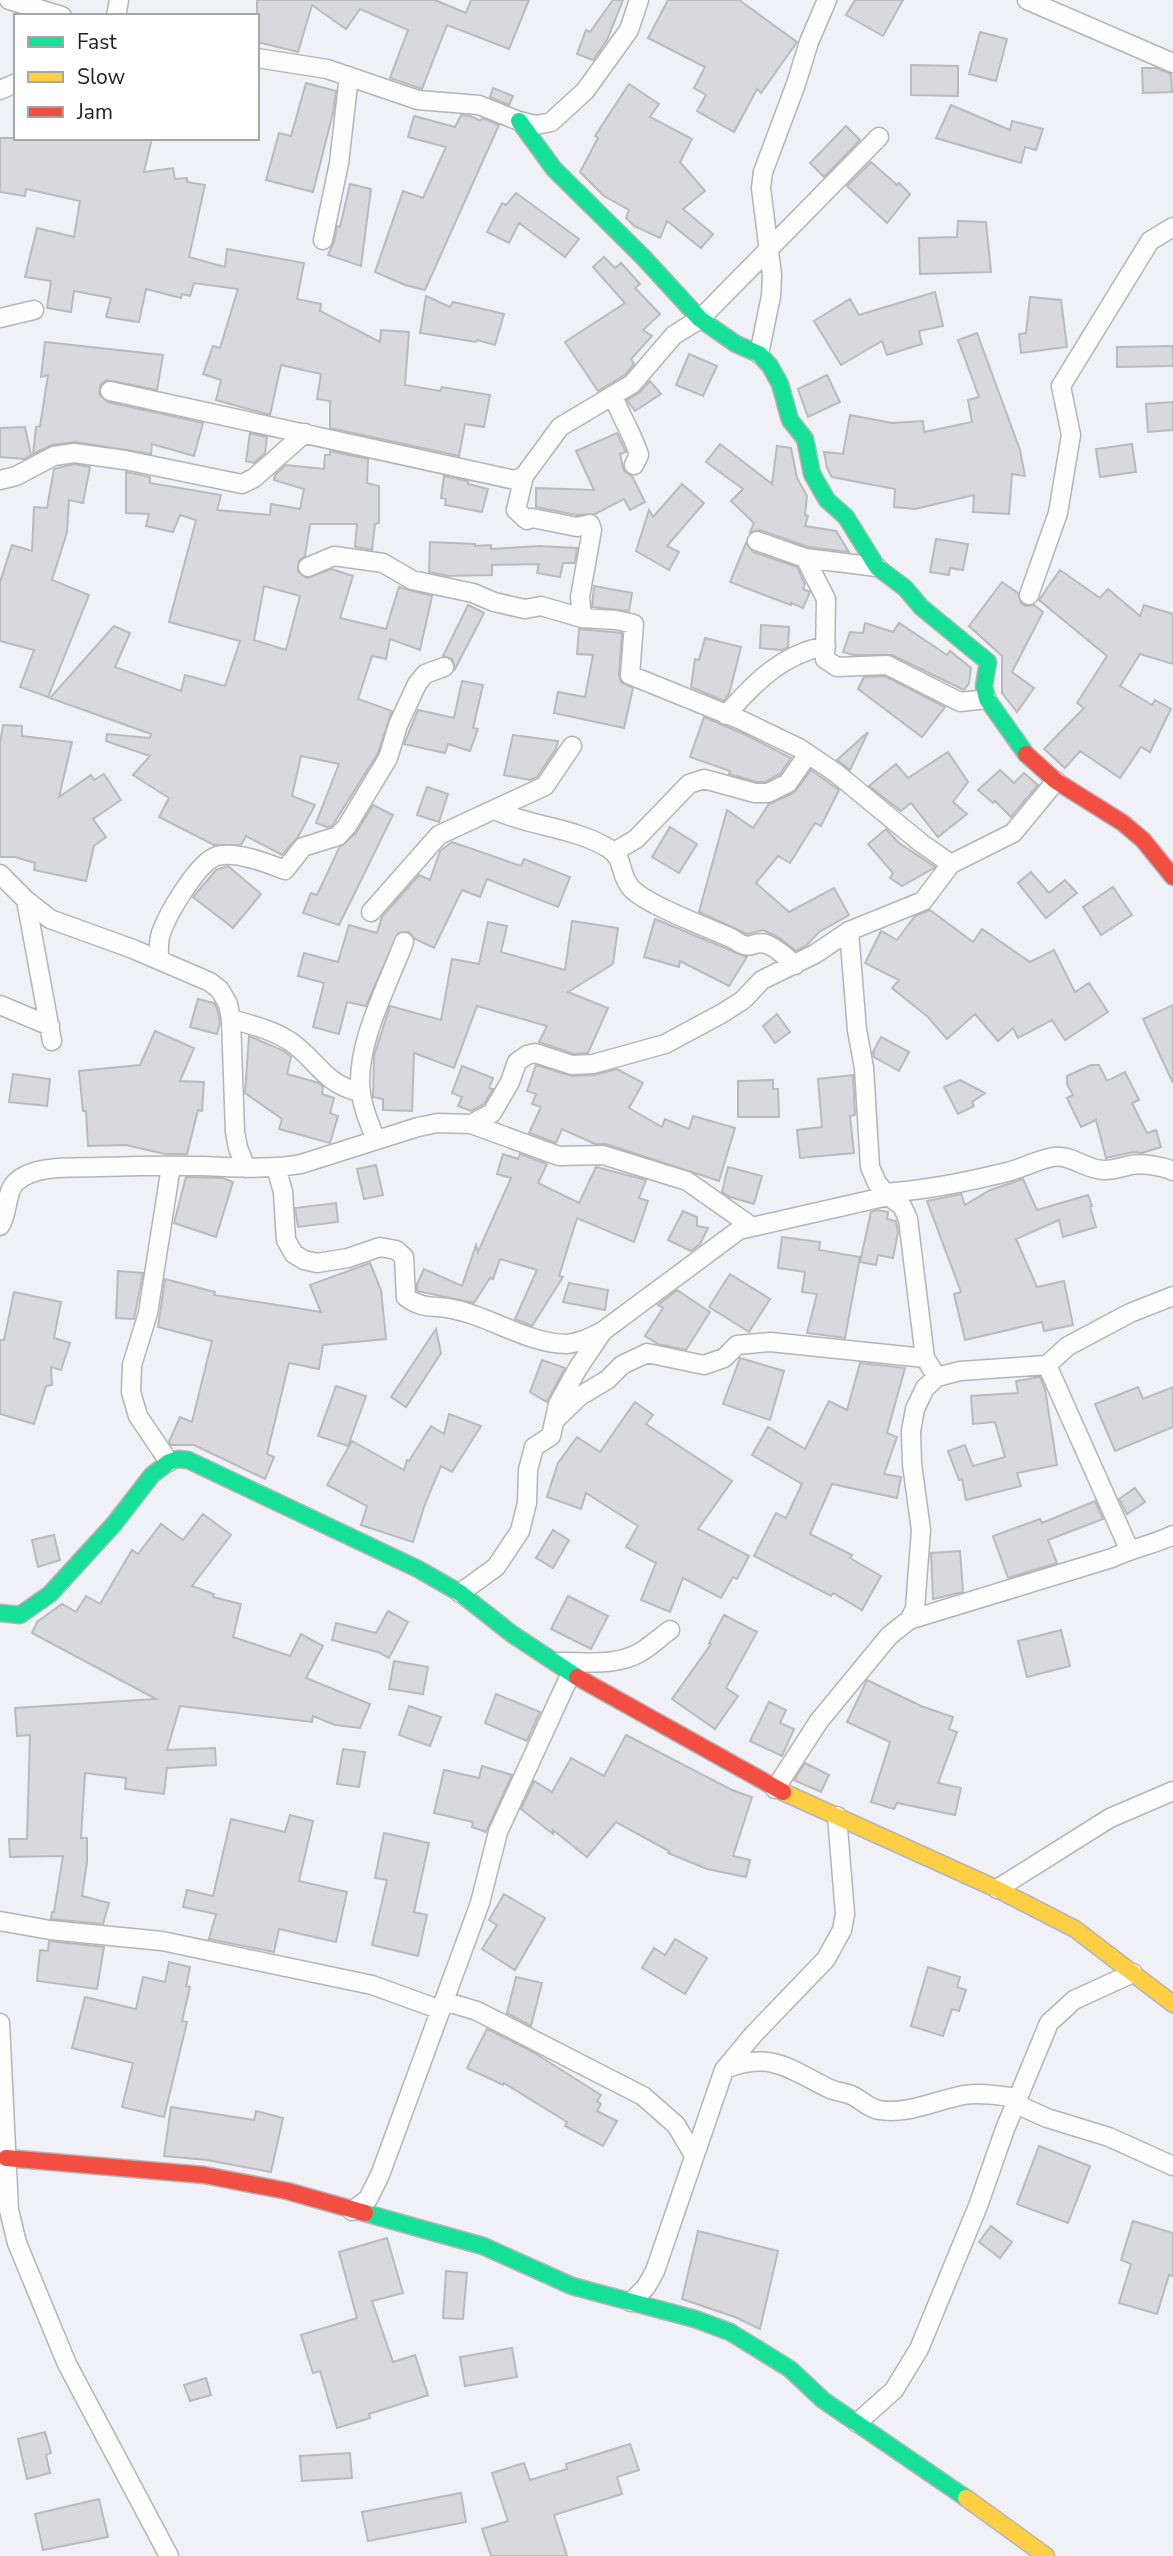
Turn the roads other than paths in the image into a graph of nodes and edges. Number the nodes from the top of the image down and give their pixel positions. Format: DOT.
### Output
graph roads {
  1 [pos="9,0"];
  2 [pos="639,0"];
  3 [pos="827,0"];
  4 [pos="1030,0"];
  5 [pos="40,13"];
  6 [pos="259,58"];
  7 [pos="1173,63"];
  8 [pos="349,76"];
  9 [pos="519,121"];
  10 [pos="879,137"];
  11 [pos="1173,226"];
  12 [pos="323,240"];
  13 [pos="769,248"];
  14 [pos="34,310"];
  15 [pos="0,318"];
  16 [pos="700,319"];
  17 [pos="759,354"];
  18 [pos="110,391"];
  19 [pos="613,395"];
  20 [pos="305,433"];
  21 [pos="634,465"];
  22 [pos="523,476"];
  23 [pos="0,480"];
  24 [pos="758,541"];
  25 [pos="805,558"];
  26 [pos="308,567"];
  27 [pos="877,567"];
  28 [pos="1029,595"];
  29 [pos="582,618"];
  30 [pos="826,646"];
  31 [pos="444,667"];
  32 [pos="987,698"];
  33 [pos="726,715"];
  34 [pos="572,746"];
  35 [pos="808,754"];
  36 [pos="1056,781"];
  37 [pos="495,810"];
  38 [pos="614,852"];
  39 [pos="951,864"];
  40 [pos="0,874"];
  41 [pos="1173,877"];
  42 [pos="26,900"];
  43 [pos="371,912"];
  44 [pos="849,931"];
  45 [pos="404,942"];
  46 [pos="159,960"];
  47 [pos="795,965"];
  48 [pos="0,1005"];
  49 [pos="231,1019"];
  50 [pos="360,1092"];
  51 [pos="471,1124"];
  52 [pos="376,1140"];
  53 [pos="171,1166"];
  54 [pos="276,1167"];
  55 [pos="246,1168"];
  56 [pos="1173,1171"];
  57 [pos="887,1195"];
  58 [pos="0,1226"];
  59 [pos="751,1226"];
  60 [pos="1173,1296"];
  61 [pos="603,1331"];
  62 [pos="925,1358"];
  63 [pos="1047,1365"];
  64 [pos="937,1377"];
  65 [pos="556,1419"];
  66 [pos="169,1462"];
  67 [pos="1173,1535"];
  68 [pos="1129,1549"];
  69 [pos="460,1593"];
  70 [pos="0,1613"];
  71 [pos="909,1620"];
  72 [pos="670,1630"];
  73 [pos="554,1662"];
  74 [pos="571,1673"];
  75 [pos="775,1789"];
  76 [pos="1173,1791"];
  77 [pos="837,1816"];
  78 [pos="997,1889"];
  79 [pos="0,1921"];
  80 [pos="1133,1973"];
  81 [pos="1173,2004"];
  82 [pos="442,2005"];
  83 [pos="0,2023"];
  84 [pos="724,2070"];
  85 [pos="1017,2101"];
  86 [pos="694,2155"];
  87 [pos="6,2158"];
  88 [pos="1173,2166"];
  89 [pos="352,2211"];
  90 [pos="8,2244"];
  91 [pos="631,2302"];
  92 [pos="857,2423"];
  93 [pos="169,2556"];
  94 [pos="1046,2556"];
  1 -- 5 [label="street"];
  2 -- 9 [label="street"];
  3 -- 13 [label="street"];
  4 -- 7 [label="street"];
  6 -- 8 [label="street"];
  8 -- 9 [label="street"];
  8 -- 12 [label="street"];
  9 -- 16 [label="street"];
  10 -- 13 [label="street"];
  11 -- 28 [label="street"];
  13 -- 16 [label="street"];
  13 -- 17 [label="street"];
  14 -- 15 [label="street"];
  16 -- 17 [label="street"];
  16 -- 19 [label="street"];
  17 -- 27 [label="street"];
  18 -- 20 [label="street"];
  19 -- 21 [label="street"];
  19 -- 22 [label="street"];
  20 -- 22 [label="street"];
  20 -- 23 [label="street"];
  22 -- 29 [label="street"];
  24 -- 25 [label="street"];
  25 -- 27 [label="street"];
  25 -- 30 [label="street"];
  26 -- 29 [label="street"];
  27 -- 32 [label="street"];
  29 -- 33 [label="street"];
  30 -- 32 [label="street"];
  30 -- 33 [label="street"];
  31 -- 46 [label="street"];
  32 -- 36 [label="street"];
  33 -- 35 [label="street"];
  34 -- 37 [label="street"];
  35 -- 38 [label="street"];
  35 -- 39 [label="street"];
  36 -- 39 [label="street"];
  36 -- 41 [label="street"];
  37 -- 38 [label="street"];
  37 -- 43 [label="street"];
  38 -- 47 [label="street"];
  39 -- 44 [label="street"];
  40 -- 42 [label="street"];
  42 -- 46 [label="street"];
  42 -- 48 [label="street"];
  44 -- 47 [label="street"];
  44 -- 57 [label="street"];
  45 -- 50 [label="street"];
  46 -- 49 [label="street"];
  47 -- 51 [label="street"];
  49 -- 50 [label="street"];
  49 -- 55 [label="street"];
  50 -- 52 [label="street"];
  51 -- 52 [label="street"];
  51 -- 59 [label="street"];
  52 -- 54 [label="street"];
  53 -- 55 [label="street"];
  53 -- 58 [label="street"];
  53 -- 66 [label="street"];
  54 -- 55 [label="street"];
  54 -- 61 [label="street"];
  56 -- 57 [label="street"];
  57 -- 59 [label="street"];
  57 -- 62 [label="street"];
  59 -- 61 [label="street"];
  60 -- 63 [label="street"];
  61 -- 65 [label="street"];
  62 -- 64 [label="street"];
  62 -- 65 [label="street"];
  63 -- 64 [label="street"];
  63 -- 68 [label="street"];
  64 -- 71 [label="street"];
  65 -- 69 [label="street"];
  66 -- 69 [label="street"];
  66 -- 70 [label="street"];
  67 -- 68 [label="street"];
  68 -- 71 [label="street"];
  69 -- 73 [label="street"];
  71 -- 75 [label="street"];
  72 -- 73 [label="street"];
  73 -- 74 [label="street"];
  74 -- 75 [label="street"];
  74 -- 82 [label="street"];
  75 -- 77 [label="street"];
  76 -- 78 [label="street"];
  77 -- 78 [label="street"];
  77 -- 84 [label="street"];
  78 -- 80 [label="street"];
  79 -- 82 [label="street"];
  80 -- 81 [label="street"];
  80 -- 85 [label="street"];
  82 -- 86 [label="street"];
  82 -- 89 [label="street"];
  83 -- 87 [label="street"];
  84 -- 85 [label="street"];
  84 -- 86 [label="street"];
  85 -- 88 [label="street"];
  85 -- 92 [label="street"];
  86 -- 91 [label="street"];
  87 -- 89 [label="street"];
  87 -- 90 [label="street"];
  89 -- 91 [label="street"];
  90 -- 93 [label="street"];
  91 -- 92 [label="street"];
  92 -- 94 [label="street"];
}
